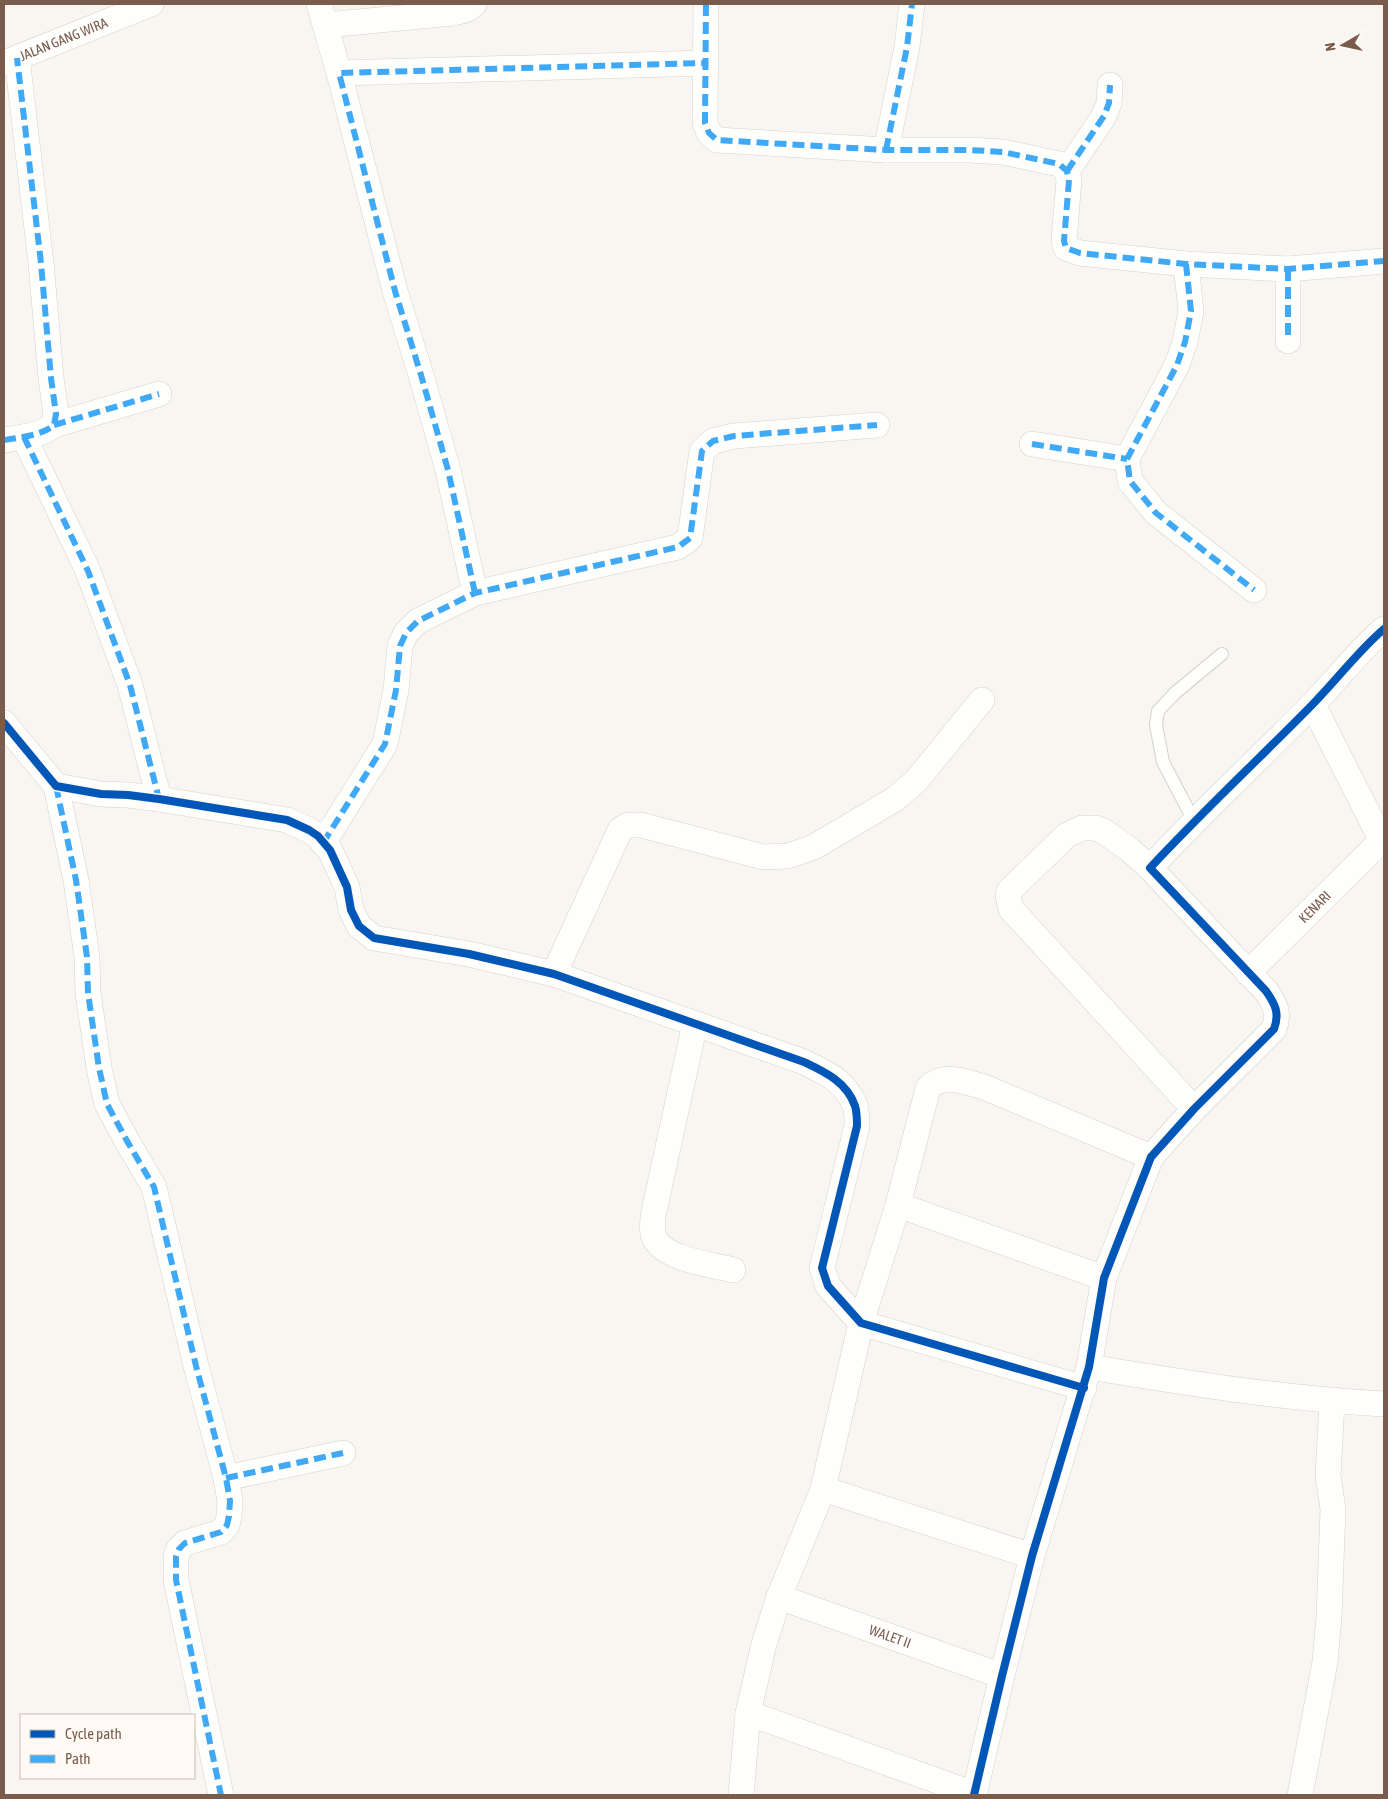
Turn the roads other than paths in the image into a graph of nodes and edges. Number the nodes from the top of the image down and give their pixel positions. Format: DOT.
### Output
graph roads {
  1 [pos="151,4"];
  2 [pos="474,4"];
  3 [pos="706,4"];
  4 [pos="912,4"];
  5 [pos="322,14"];
  6 [pos="10,61"];
  7 [pos="706,63"];
  8 [pos="339,73"];
  9 [pos="1110,85"];
  10 [pos="886,150"];
  11 [pos="1067,171"];
  12 [pos="1384,261"];
  13 [pos="1186,264"];
  14 [pos="1288,269"];
  15 [pos="1288,341"];
  16 [pos="159,394"];
  17 [pos="54,425"];
  18 [pos="877,425"];
  19 [pos="14,439"];
  20 [pos="1032,444"];
  21 [pos="1127,458"];
  22 [pos="1254,590"];
  23 [pos="475,593"];
  24 [pos="1384,629"];
  25 [pos="1222,654"];
  26 [pos="982,700"];
  27 [pos="1313,705"];
  28 [pos="4,723"];
  29 [pos="56,786"];
  30 [pos="159,799"];
  31 [pos="1194,821"];
  32 [pos="1383,843"];
  33 [pos="323,844"];
  34 [pos="1150,868"];
  35 [pos="1248,973"];
  36 [pos="554,974"];
  37 [pos="695,1024"];
  38 [pos="1194,1108"];
  39 [pos="1151,1157"];
  40 [pos="898,1205"];
  41 [pos="733,1270"];
  42 [pos="1104,1278"];
  43 [pos="861,1323"];
  44 [pos="1086,1378"];
  45 [pos="1332,1402"];
  46 [pos="1384,1404"];
  47 [pos="343,1453"];
  48 [pos="226,1478"];
  49 [pos="823,1489"];
  50 [pos="1032,1556"];
  51 [pos="778,1597"];
  52 [pos="1002,1676"];
  53 [pos="748,1713"];
  54 [pos="220,1795"];
  55 [pos="741,1795"];
  56 [pos="974,1795"];
  57 [pos="1300,1795"];
  1 -- 6 [label="street, JALAN GANG WIRA"];
  2 -- 5 [label="street"];
  3 -- 7 [label="street"];
  4 -- 10 [label="street"];
  5 -- 8 [label="street"];
  6 -- 17 [label="street"];
  7 -- 8 [label="street"];
  7 -- 10 [label="street"];
  8 -- 23 [label="street"];
  9 -- 11 [label="street"];
  10 -- 11 [label="street"];
  11 -- 13 [label="street"];
  12 -- 14 [label="street"];
  13 -- 14 [label="street"];
  13 -- 21 [label="street"];
  14 -- 15 [label="street"];
  16 -- 17 [label="street"];
  17 -- 19 [label="street"];
  18 -- 23 [label="street"];
  19 -- 30 [label="street"];
  20 -- 21 [label="street"];
  21 -- 22 [label="street"];
  23 -- 33 [label="street"];
  24 -- 27 [label="street"];
  25 -- 31 [label="lane"];
  26 -- 36 [label="street"];
  27 -- 31 [label="street"];
  27 -- 32 [label="street"];
  28 -- 29 [label="street"];
  29 -- 30 [label="street"];
  29 -- 48 [label="street"];
  30 -- 33 [label="street"];
  31 -- 34 [label="street"];
  32 -- 35 [label="street, KENARI"];
  33 -- 36 [label="street"];
  34 -- 35 [label="street"];
  34 -- 38 [label="street"];
  35 -- 38 [label="street"];
  36 -- 37 [label="street"];
  37 -- 41 [label="street"];
  37 -- 43 [label="street"];
  38 -- 39 [label="street"];
  39 -- 40 [label="street"];
  39 -- 42 [label="street"];
  40 -- 42 [label="street"];
  40 -- 43 [label="street"];
  42 -- 44 [label="street"];
  43 -- 44 [label="street"];
  43 -- 49 [label="street"];
  44 -- 45 [label="street"];
  44 -- 50 [label="street"];
  45 -- 46 [label="street"];
  45 -- 57 [label="street"];
  47 -- 48 [label="street"];
  48 -- 54 [label="street"];
  49 -- 50 [label="street"];
  49 -- 51 [label="street"];
  50 -- 52 [label="street"];
  51 -- 52 [label="street, WALET II"];
  51 -- 53 [label="street"];
  52 -- 56 [label="street"];
  53 -- 55 [label="street"];
  53 -- 56 [label="street"];
}
